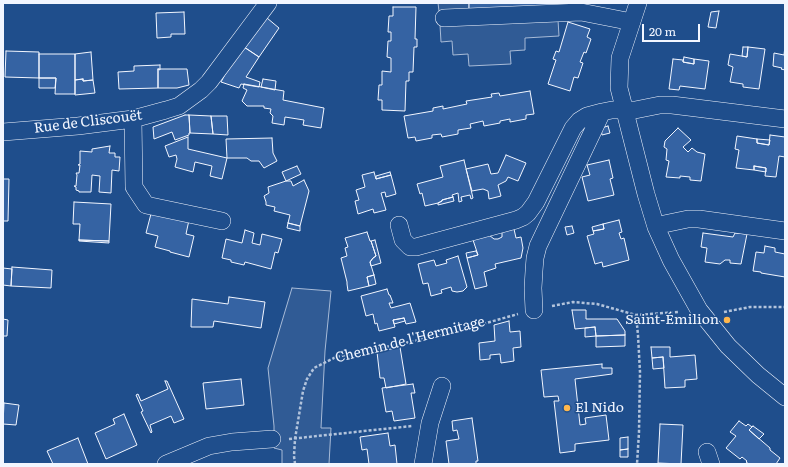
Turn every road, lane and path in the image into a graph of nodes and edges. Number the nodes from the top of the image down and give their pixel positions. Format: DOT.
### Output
graph roads {
  1 [pos="268,3"];
  2 [pos="638,3"];
  3 [pos="444,18"];
  4 [pos="632,22"];
  5 [pos="624,109"];
  6 [pos="602,112"];
  7 [pos="785,118"];
  8 [pos="133,119"];
  9 [pos="3,132"];
  10 [pos="222,221"];
  11 [pos="399,225"];
  12 [pos="656,227"];
  13 [pos="785,231"];
  14 [pos="785,307"];
  15 [pos="534,310"];
  16 [pos="702,313"];
  17 [pos="636,315"];
  18 [pos="442,386"];
  19 [pos="785,398"];
  20 [pos="430,423"];
  21 [pos="272,439"];
  22 [pos="295,439"];
  23 [pos="187,460"];
  24 [pos="166,464"];
  25 [pos="295,464"];
  26 [pos="423,464"];
  27 [pos="637,464"];
  1 -- 8 [label="street, Rue de Cliscouët"];
  2 -- 4 [label="street"];
  3 -- 4 [label="street"];
  4 -- 5 [label="street"];
  5 -- 6 [label="street"];
  5 -- 7 [label="street"];
  5 -- 12 [label="street"];
  6 -- 11 [label="street"];
  6 -- 15 [label="street"];
  8 -- 9 [label="street, Rue de Cliscouët"];
  8 -- 10 [label="street"];
  12 -- 13 [label="street"];
  12 -- 16 [label="street"];
  14 -- 16 [label="path, Chemin de l'Hermitage"];
  15 -- 17 [label="path, Chemin de l'Hermitage"];
  15 -- 22 [label="path, Chemin de l'Hermitage"];
  16 -- 17 [label="path, Chemin de l'Hermitage"];
  16 -- 19 [label="street"];
  17 -- 27 [label="path"];
  18 -- 20 [label="street"];
  20 -- 22 [label="path"];
  20 -- 26 [label="street"];
  21 -- 23 [label="street"];
  22 -- 25 [label="path, Chemin de l'Hermitage"];
  23 -- 24 [label="street"];
}
